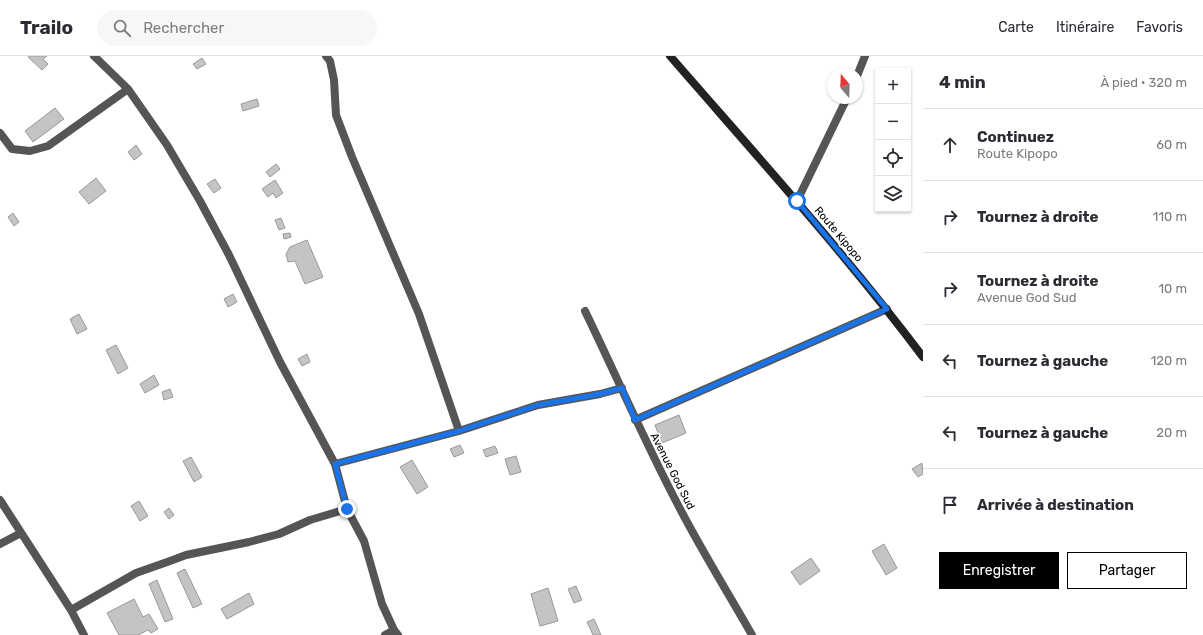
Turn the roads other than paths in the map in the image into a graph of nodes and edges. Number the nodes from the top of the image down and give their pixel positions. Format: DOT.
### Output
graph roads {
  1 [pos="94,56"];
  2 [pos="326,56"];
  3 [pos="670,56"];
  4 [pos="865,56"];
  5 [pos="860,68"];
  6 [pos="128,89"];
  7 [pos="843,104"];
  8 [pos="0,133"];
  9 [pos="797,201"];
  10 [pos="887,309"];
  11 [pos="585,311"];
  12 [pos="923,358"];
  13 [pos="622,388"];
  14 [pos="635,420"];
  15 [pos="459,431"];
  16 [pos="335,464"];
  17 [pos="0,500"];
  18 [pos="347,509"];
  19 [pos="21,533"];
  20 [pos="0,544"];
  21 [pos="71,610"];
  22 [pos="396,633"];
  23 [pos="84,635"];
  24 [pos="385,635"];
  25 [pos="752,635"];
  1 -- 6 [label="street"];
  2 -- 15 [label="street"];
  3 -- 9 [label="main road, Route Kipopo"];
  4 -- 5 [label="street"];
  6 -- 8 [label="street"];
  6 -- 16 [label="street"];
  7 -- 9 [label="street"];
  9 -- 10 [label="main road, Route Kipopo"];
  10 -- 12 [label="main road, Route Kipopo"];
  10 -- 14 [label="street"];
  11 -- 13 [label="street, Avenue God Sud"];
  13 -- 14 [label="street, Avenue God Sud"];
  13 -- 15 [label="street"];
  14 -- 25 [label="street, Avenue God Sud"];
  15 -- 16 [label="street"];
  16 -- 18 [label="street"];
  17 -- 19 [label="street"];
  18 -- 21 [label="street"];
  18 -- 22 [label="street"];
  19 -- 20 [label="street"];
  19 -- 21 [label="street"];
  21 -- 23 [label="street"];
  22 -- 24 [label="street"];
}
